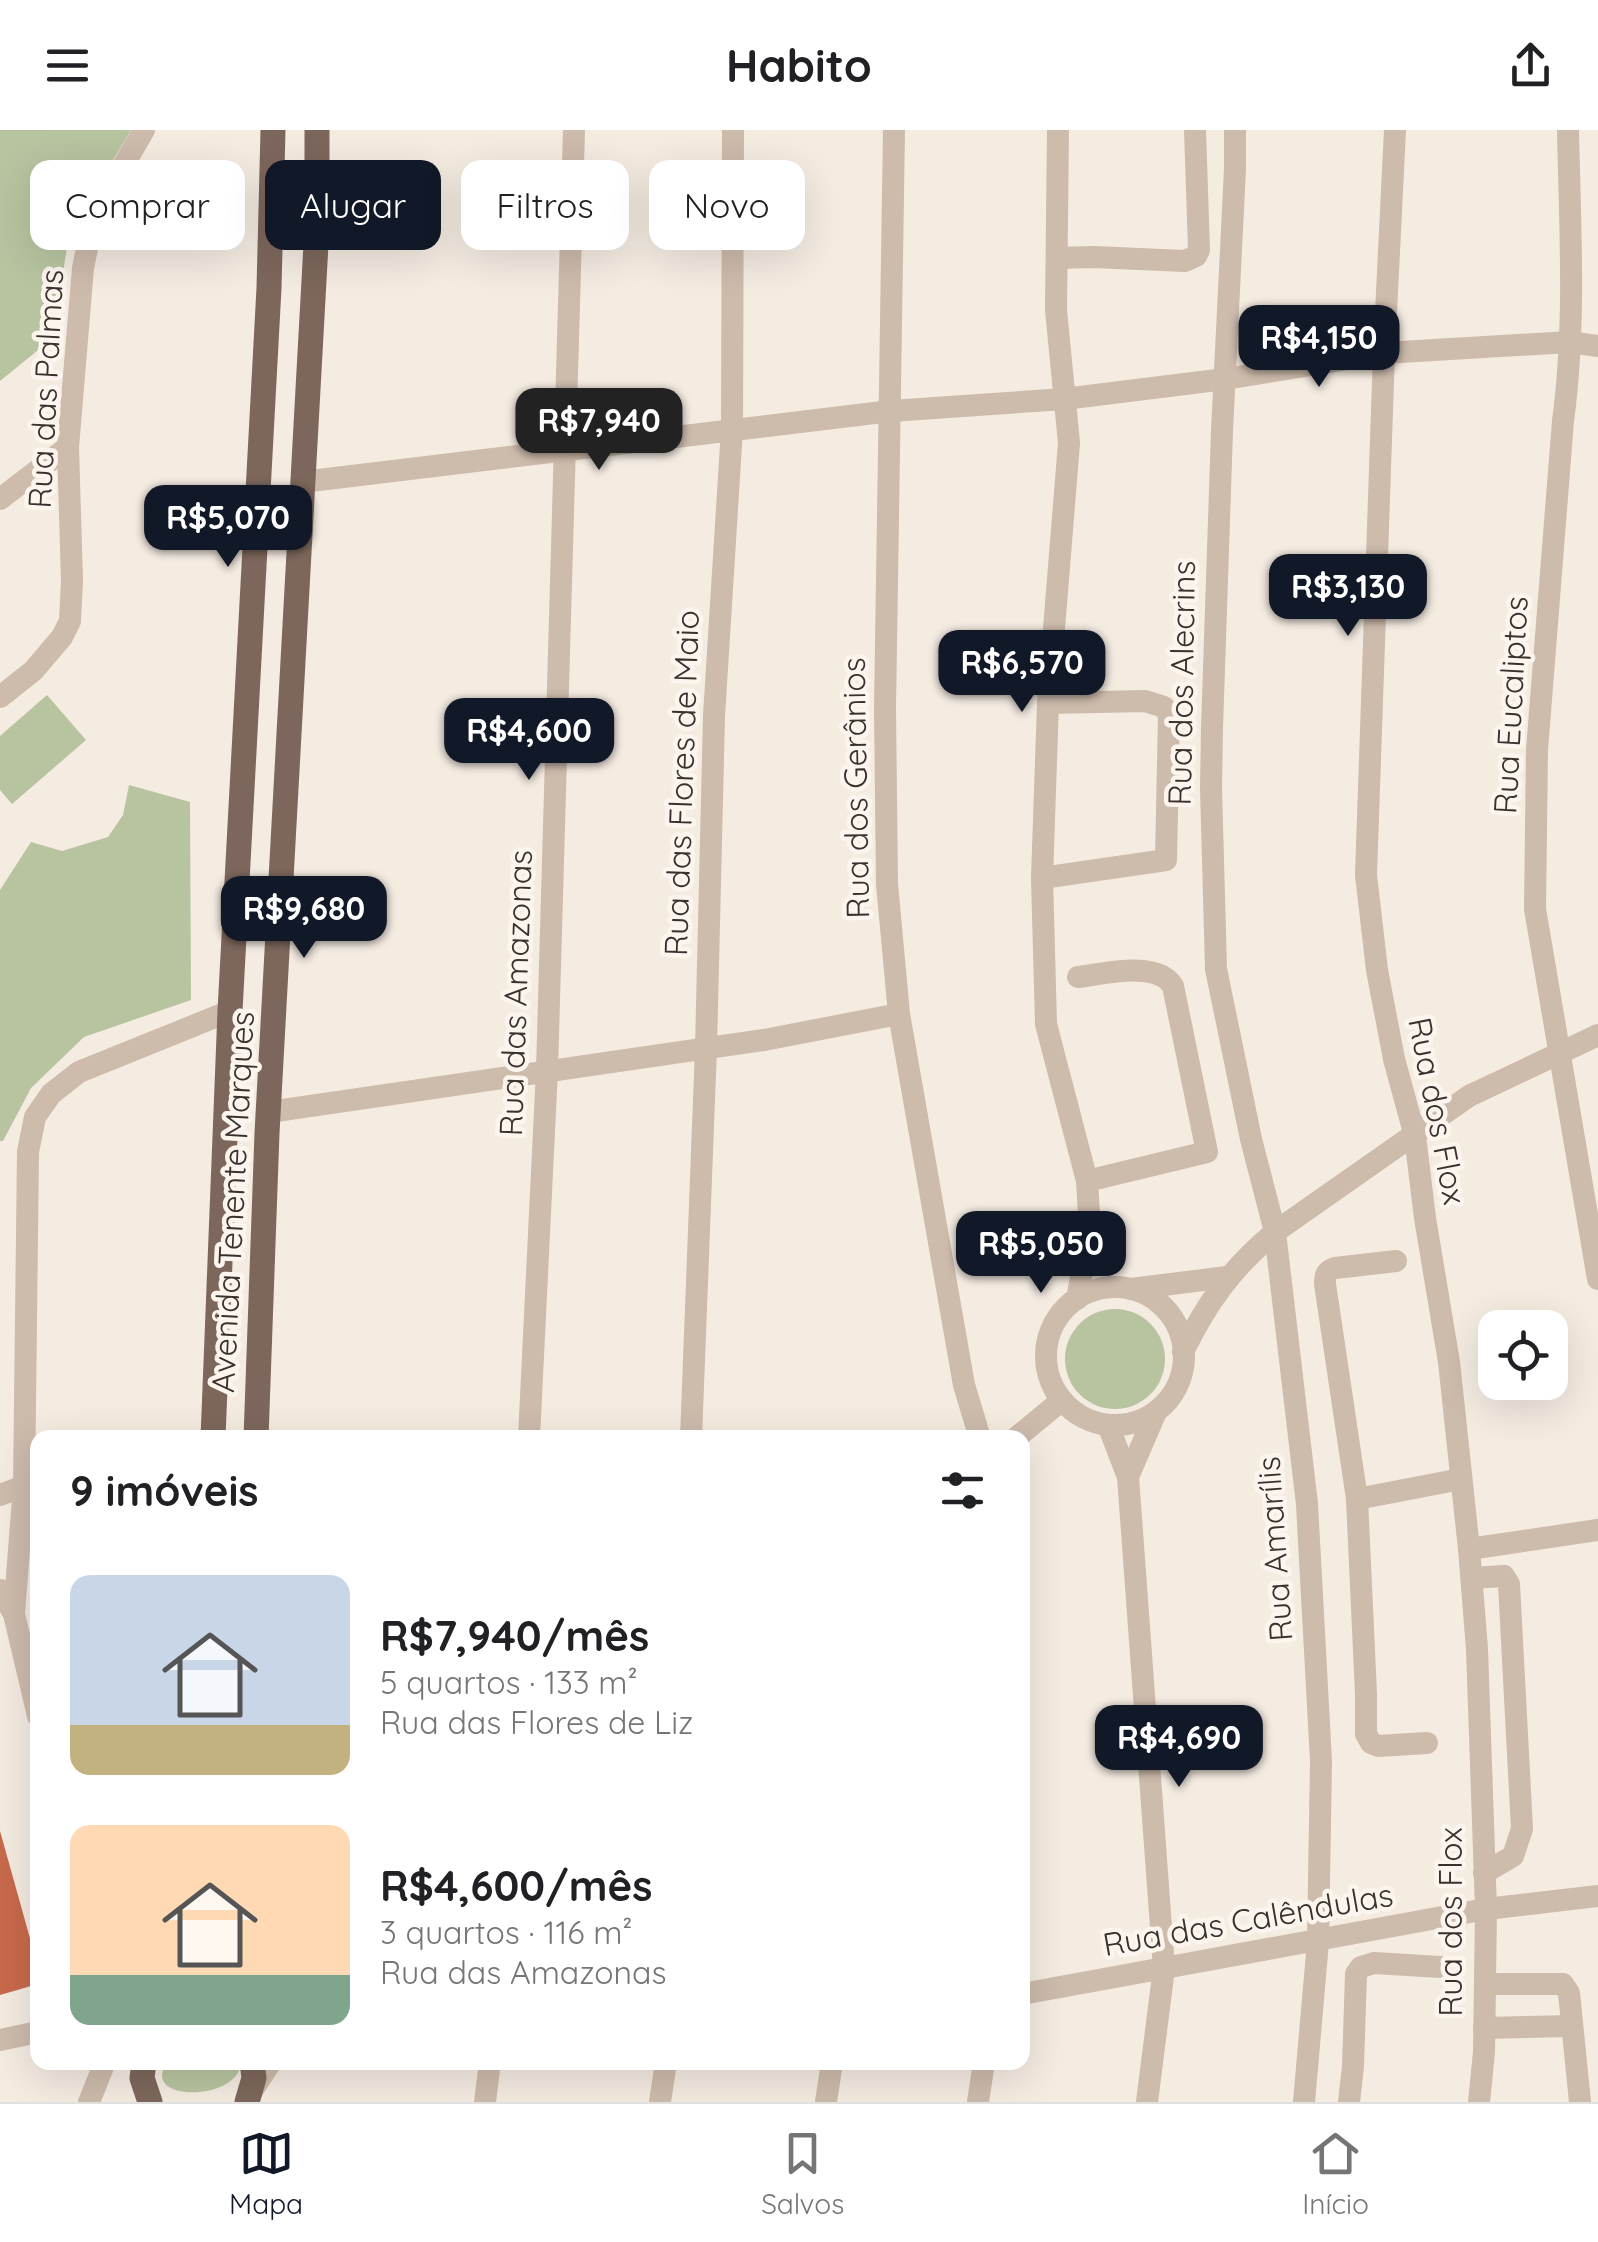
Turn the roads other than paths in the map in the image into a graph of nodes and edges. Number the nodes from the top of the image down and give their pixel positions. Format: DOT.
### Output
graph roads {
  1 [pos="144,130"];
  2 [pos="272,130"];
  3 [pos="318,130"];
  4 [pos="574,130"];
  5 [pos="733,130"];
  6 [pos="894,130"];
  7 [pos="1058,130"];
  8 [pos="1195,130"];
  9 [pos="1235,130"];
  10 [pos="1395,130"];
  11 [pos="1568,130"];
  12 [pos="1058,258"];
  13 [pos="1570,342"];
  14 [pos="1598,346"];
  15 [pos="1384,353"];
  16 [pos="1226,379"];
  17 [pos="1064,399"];
  18 [pos="891,411"];
  19 [pos="732,429"];
  20 [pos="68,447"];
  21 [pos="564,451"];
  22 [pos="302,482"];
  23 [pos="0,498"];
  24 [pos="0,697"];
  25 [pos="1048,704"];
  26 [pos="1042,878"];
  27 [pos="1078,976"];
  28 [pos="230,1010"];
  29 [pos="899,1014"];
  30 [pos="1598,1035"];
  31 [pos="706,1048"];
  32 [pos="1560,1051"];
  33 [pos="547,1070"];
  34 [pos="269,1112"];
  35 [pos="1415,1136"];
  36 [pos="1087,1180"];
  37 [pos="1274,1232"];
  38 [pos="1396,1260"];
  39 [pos="1227,1277"];
  40 [pos="1598,1279"];
  41 [pos="1130,1289"];
  42 [pos="1077,1299"];
  43 [pos="1183,1352"];
  44 [pos="1062,1400"];
  45 [pos="1156,1412"];
  46 [pos="1108,1425"];
  47 [pos="213,1430"];
  48 [pos="256,1430"];
  49 [pos="530,1430"];
  50 [pos="691,1430"];
  51 [pos="978,1430"];
  52 [pos="1026,1430"];
  53 [pos="1128,1477"];
  54 [pos="1462,1479"];
  55 [pos="24,1486"];
  56 [pos="0,1495"];
  57 [pos="1357,1499"];
  58 [pos="1598,1530"];
  59 [pos="1469,1549"];
  60 [pos="1472,1578"];
  61 [pos="0,1590"];
  62 [pos="14,1614"];
  63 [pos="30,1682"];
  64 [pos="1427,1743"];
  65 [pos="1484,1873"];
  66 [pos="1598,1896"];
  67 [pos="1486,1910"];
  68 [pos="1318,1942"];
  69 [pos="1440,1967"];
  70 [pos="1164,1968"];
  71 [pos="1485,1984"];
  72 [pos="1030,1993"];
  73 [pos="1572,2026"];
  74 [pos="1484,2028"];
  75 [pos="30,2034"];
  76 [pos="0,2040"];
  77 [pos="102,2070"];
  78 [pos="143,2070"];
  79 [pos="253,2070"];
  80 [pos="266,2070"];
  81 [pos="489,2070"];
  82 [pos="665,2070"];
  83 [pos="831,2070"];
  84 [pos="983,2070"];
  85 [pos="250,2096"];
  86 [pos="90,2102"];
  87 [pos="150,2102"];
  88 [pos="485,2102"];
  89 [pos="660,2102"];
  90 [pos="826,2102"];
  91 [pos="978,2102"];
  92 [pos="1146,2102"];
  93 [pos="1304,2102"];
  94 [pos="1350,2102"];
  95 [pos="1479,2102"];
  96 [pos="1580,2102"];
  1 -- 20 [label="street, Rua das Palmas"];
  2 -- 28 [label="main road, Avenida Tenente Marques"];
  3 -- 22 [label="main road, Avenida Tenente Marques"];
  4 -- 21 [label="street, Rua das Amazonas"];
  5 -- 19 [label="street, Rua das Flores de Maio"];
  6 -- 18 [label="street, Rua dos Gerânios"];
  7 -- 12 [label="street"];
  8 -- 12 [label="street"];
  9 -- 16 [label="street, Rua dos Alecrins"];
  10 -- 15 [label="street, Rua dos Flox"];
  11 -- 13 [label="street, Rua Eucaliptos"];
  12 -- 17 [label="street"];
  13 -- 14 [label="street"];
  13 -- 15 [label="street"];
  13 -- 32 [label="street, Rua Eucaliptos"];
  15 -- 16 [label="street"];
  15 -- 35 [label="street, Rua dos Flox"];
  16 -- 17 [label="street"];
  16 -- 37 [label="street, Rua dos Alecrins"];
  17 -- 18 [label="street"];
  17 -- 25 [label="street"];
  18 -- 19 [label="street"];
  18 -- 29 [label="street, Rua dos Gerânios"];
  19 -- 21 [label="street"];
  19 -- 31 [label="street, Rua das Flores de Maio"];
  20 -- 23 [label="street"];
  20 -- 24 [label="street, Rua das Palmas"];
  21 -- 22 [label="street"];
  21 -- 33 [label="street, Rua das Amazonas"];
  22 -- 34 [label="main road, Avenida Tenente Marques"];
  25 -- 26 [label="street"];
  25 -- 26 [label="street"];
  26 -- 36 [label="street"];
  27 -- 36 [label="street"];
  28 -- 47 [label="main road, Avenida Tenente Marques"];
  28 -- 55 [label="street"];
  29 -- 31 [label="street"];
  29 -- 51 [label="street, Rua dos Gerânios"];
  30 -- 32 [label="street"];
  31 -- 33 [label="street"];
  31 -- 50 [label="street, Rua das Flores de Maio"];
  32 -- 35 [label="street"];
  32 -- 40 [label="street, Rua Eucaliptos"];
  33 -- 34 [label="street"];
  33 -- 49 [label="street, Rua das Amazonas"];
  34 -- 48 [label="main road, Avenida Tenente Marques"];
  35 -- 37 [label="street"];
  35 -- 54 [label="street, Rua dos Flox"];
  36 -- 42 [label="street"];
  37 -- 39 [label="street"];
  37 -- 68 [label="street, Rua Amarílis"];
  38 -- 57 [label="street"];
  39 -- 41 [label="street"];
  39 -- 43 [label="street"];
  41 -- 42 [label="street"];
  41 -- 43 [label="street"];
  42 -- 44 [label="street"];
  43 -- 45 [label="street"];
  44 -- 46 [label="street"];
  44 -- 52 [label="street"];
  45 -- 46 [label="street"];
  45 -- 53 [label="street"];
  46 -- 53 [label="street"];
  53 -- 70 [label="street"];
  54 -- 57 [label="street"];
  54 -- 59 [label="street, Rua dos Flox"];
  55 -- 56 [label="street"];
  55 -- 62 [label="street"];
  57 -- 64 [label="street"];
  58 -- 59 [label="street"];
  59 -- 60 [label="street, Rua dos Flox"];
  60 -- 65 [label="street, Rua dos Flox"];
  60 -- 65 [label="street"];
  61 -- 62 [label="street"];
  62 -- 63 [label="street"];
  65 -- 67 [label="street, Rua dos Flox"];
  66 -- 67 [label="street, Rua das Calêndulas"];
  67 -- 68 [label="street, Rua das Calêndulas"];
  67 -- 71 [label="street, Rua dos Flox"];
  68 -- 70 [label="street, Rua das Calêndulas"];
  68 -- 93 [label="street, Rua Amarílis"];
  69 -- 94 [label="street"];
  70 -- 72 [label="street, Rua das Calêndulas"];
  70 -- 92 [label="street"];
  71 -- 73 [label="street"];
  71 -- 74 [label="street, Rua dos Flox"];
  73 -- 74 [label="street"];
  73 -- 96 [label="street"];
  74 -- 95 [label="street, Rua dos Flox"];
  75 -- 76 [label="street"];
  77 -- 86 [label="street"];
  78 -- 87 [label="main road"];
  79 -- 85 [label="main road"];
  80 -- 85 [label="street"];
  81 -- 88 [label="street"];
  82 -- 89 [label="street"];
  83 -- 90 [label="street"];
  84 -- 91 [label="street"];
}
